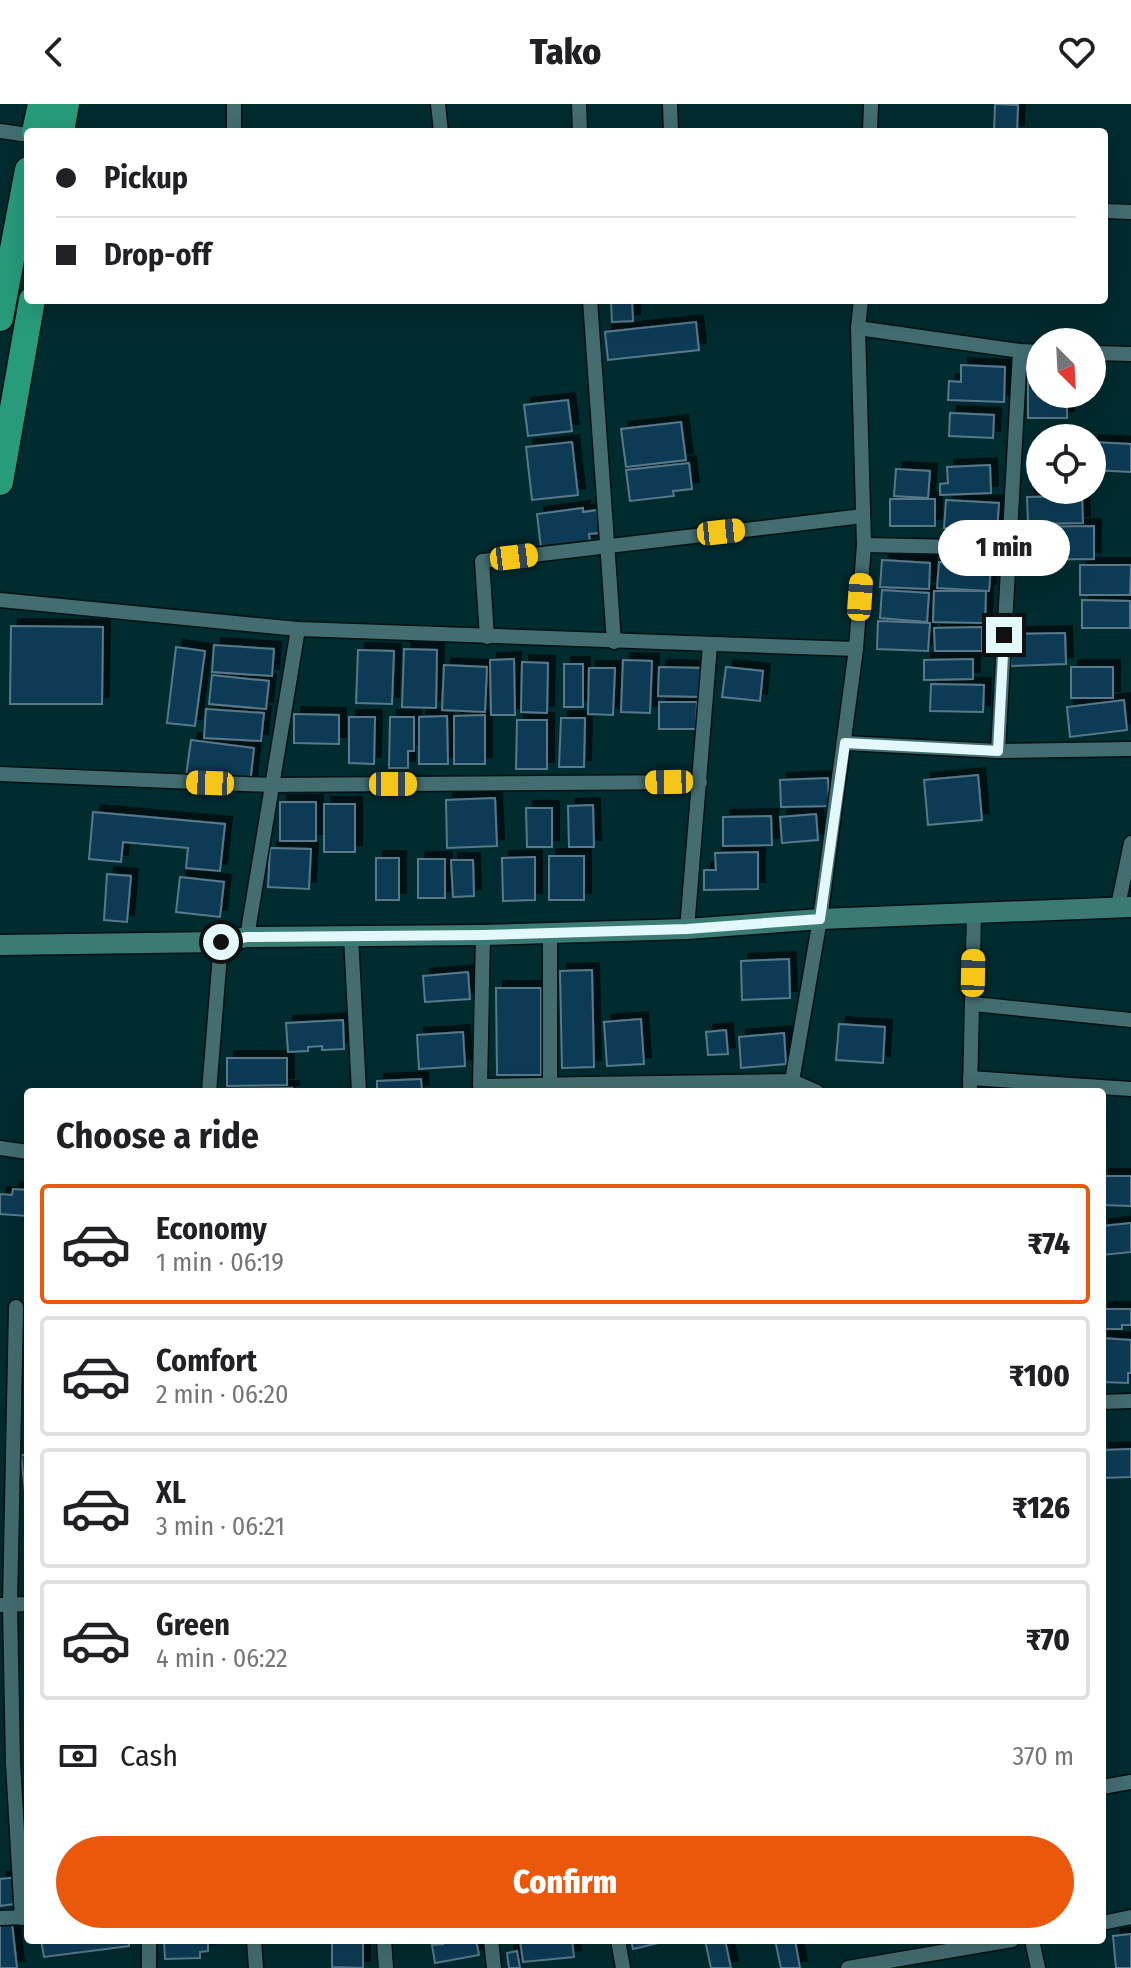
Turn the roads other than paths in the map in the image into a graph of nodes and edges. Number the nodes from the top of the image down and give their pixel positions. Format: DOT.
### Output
graph roads {
  1 [pos="41,104"];
  2 [pos="66,104"];
  3 [pos="234,104"];
  4 [pos="438,104"];
  5 [pos="579,104"];
  6 [pos="670,104"];
  7 [pos="871,104"];
  8 [pos="36,128"];
  9 [pos="62,128"];
  10 [pos="234,128"];
  11 [pos="441,128"];
  12 [pos="580,128"];
  13 [pos="671,128"];
  14 [pos="870,128"];
  15 [pos="0,131"];
  16 [pos="24,134"];
  17 [pos="24,191"];
  18 [pos="1108,211"];
  19 [pos="1131,212"];
  20 [pos="31,304"];
  21 [pos="590,304"];
  22 [pos="861,304"];
  23 [pos="0,318"];
  24 [pos="858,328"];
  25 [pos="1020,351"];
  26 [pos="1026,351"];
  27 [pos="1106,353"];
  28 [pos="1131,354"];
  29 [pos="0,482"];
  30 [pos="863,516"];
  31 [pos="608,545"];
  32 [pos="864,545"];
  33 [pos="1009,548"];
  34 [pos="0,600"];
  35 [pos="298,629"];
  36 [pos="487,637"];
  37 [pos="614,642"];
  38 [pos="710,645"];
  39 [pos="856,649"];
  40 [pos="845,743"];
  41 [pos="1131,749"];
  42 [pos="998,751"];
  43 [pos="0,774"];
  44 [pos="700,782"];
  45 [pos="270,785"];
  46 [pos="1131,843"];
  47 [pos="1124,906"];
  48 [pos="974,912"];
  49 [pos="820,919"];
  50 [pos="687,929"];
  51 [pos="550,933"];
  52 [pos="483,935"];
  53 [pos="351,936"];
  54 [pos="247,937"];
  55 [pos="221,942"];
  56 [pos="0,945"];
  57 [pos="973,1004"];
  58 [pos="1131,1020"];
  59 [pos="792,1081"];
  60 [pos="550,1083"];
  61 [pos="970,1085"];
  62 [pos="209,1088"];
  63 [pos="359,1088"];
  64 [pos="588,1088"];
  65 [pos="724,1088"];
  66 [pos="808,1088"];
  67 [pos="1091,1088"];
  68 [pos="1106,1088"];
  69 [pos="1131,1089"];
  70 [pos="0,1148"];
  71 [pos="24,1151"];
  72 [pos="16,1307"];
  73 [pos="1131,1401"];
  74 [pos="1106,1402"];
  75 [pos="5,1605"];
  76 [pos="6,1763"];
  77 [pos="1131,1782"];
  78 [pos="1106,1786"];
  79 [pos="24,1910"];
  80 [pos="1131,1917"];
  81 [pos="0,1918"];
  82 [pos="24,1918"];
  83 [pos="1106,1922"];
  84 [pos="149,1944"];
  85 [pos="254,1944"];
  86 [pos="384,1944"];
  87 [pos="491,1944"];
  88 [pos="619,1944"];
  89 [pos="994,1944"];
  90 [pos="1033,1944"];
  91 [pos="906,1963"];
  92 [pos="149,1968"];
  93 [pos="256,1968"];
  94 [pos="386,1968"];
  95 [pos="494,1968"];
  96 [pos="623,1968"];
  97 [pos="848,1968"];
  98 [pos="1038,1968"];
  1 -- 8 [label="highway"];
  2 -- 9 [label="highway"];
  3 -- 10 [label="street"];
  4 -- 11 [label="street"];
  5 -- 12 [label="street"];
  6 -- 13 [label="street"];
  7 -- 14 [label="street"];
  15 -- 16 [label="street"];
  17 -- 23 [label="highway"];
  18 -- 19 [label="street"];
  20 -- 29 [label="highway"];
  21 -- 31 [label="street"];
  22 -- 24 [label="street"];
  24 -- 25 [label="street"];
  24 -- 30 [label="street"];
  25 -- 26 [label="street"];
  25 -- 33 [label="street"];
  27 -- 28 [label="street"];
  30 -- 31 [label="street"];
  30 -- 32 [label="street"];
  31 -- 36 [label="street"];
  31 -- 37 [label="street"];
  32 -- 33 [label="street"];
  32 -- 39 [label="street"];
  33 -- 42 [label="street"];
  34 -- 35 [label="street"];
  35 -- 36 [label="street"];
  35 -- 45 [label="street"];
  36 -- 37 [label="street"];
  37 -- 38 [label="street"];
  38 -- 39 [label="street"];
  38 -- 44 [label="street"];
  39 -- 40 [label="street"];
  40 -- 42 [label="street"];
  40 -- 49 [label="street"];
  41 -- 42 [label="street"];
  43 -- 45 [label="street"];
  44 -- 45 [label="street"];
  44 -- 50 [label="street"];
  45 -- 54 [label="street"];
  46 -- 47 [label="street"];
  47 -- 48 [label="street"];
  48 -- 49 [label="street"];
  48 -- 57 [label="street"];
  49 -- 50 [label="street"];
  49 -- 59 [label="street"];
  50 -- 51 [label="street"];
  51 -- 52 [label="street"];
  51 -- 60 [label="street"];
  52 -- 53 [label="street"];
  52 -- 60 [label="street"];
  53 -- 54 [label="street"];
  53 -- 63 [label="street"];
  54 -- 55 [label="street"];
  55 -- 56 [label="street"];
  55 -- 62 [label="street"];
  57 -- 58 [label="street"];
  57 -- 61 [label="street"];
  59 -- 65 [label="street"];
  59 -- 66 [label="street"];
  60 -- 64 [label="street"];
  61 -- 67 [label="street"];
  64 -- 65 [label="street"];
  68 -- 69 [label="street"];
  70 -- 71 [label="street"];
  72 -- 75 [label="street"];
  73 -- 74 [label="street"];
  75 -- 76 [label="street"];
  76 -- 79 [label="street"];
  77 -- 78 [label="street"];
  80 -- 83 [label="street"];
  81 -- 82 [label="street"];
  84 -- 92 [label="street"];
  85 -- 93 [label="street"];
  86 -- 94 [label="street"];
  87 -- 95 [label="street"];
  88 -- 96 [label="street"];
  89 -- 91 [label="street"];
  90 -- 98 [label="street"];
  91 -- 97 [label="street"];
}
